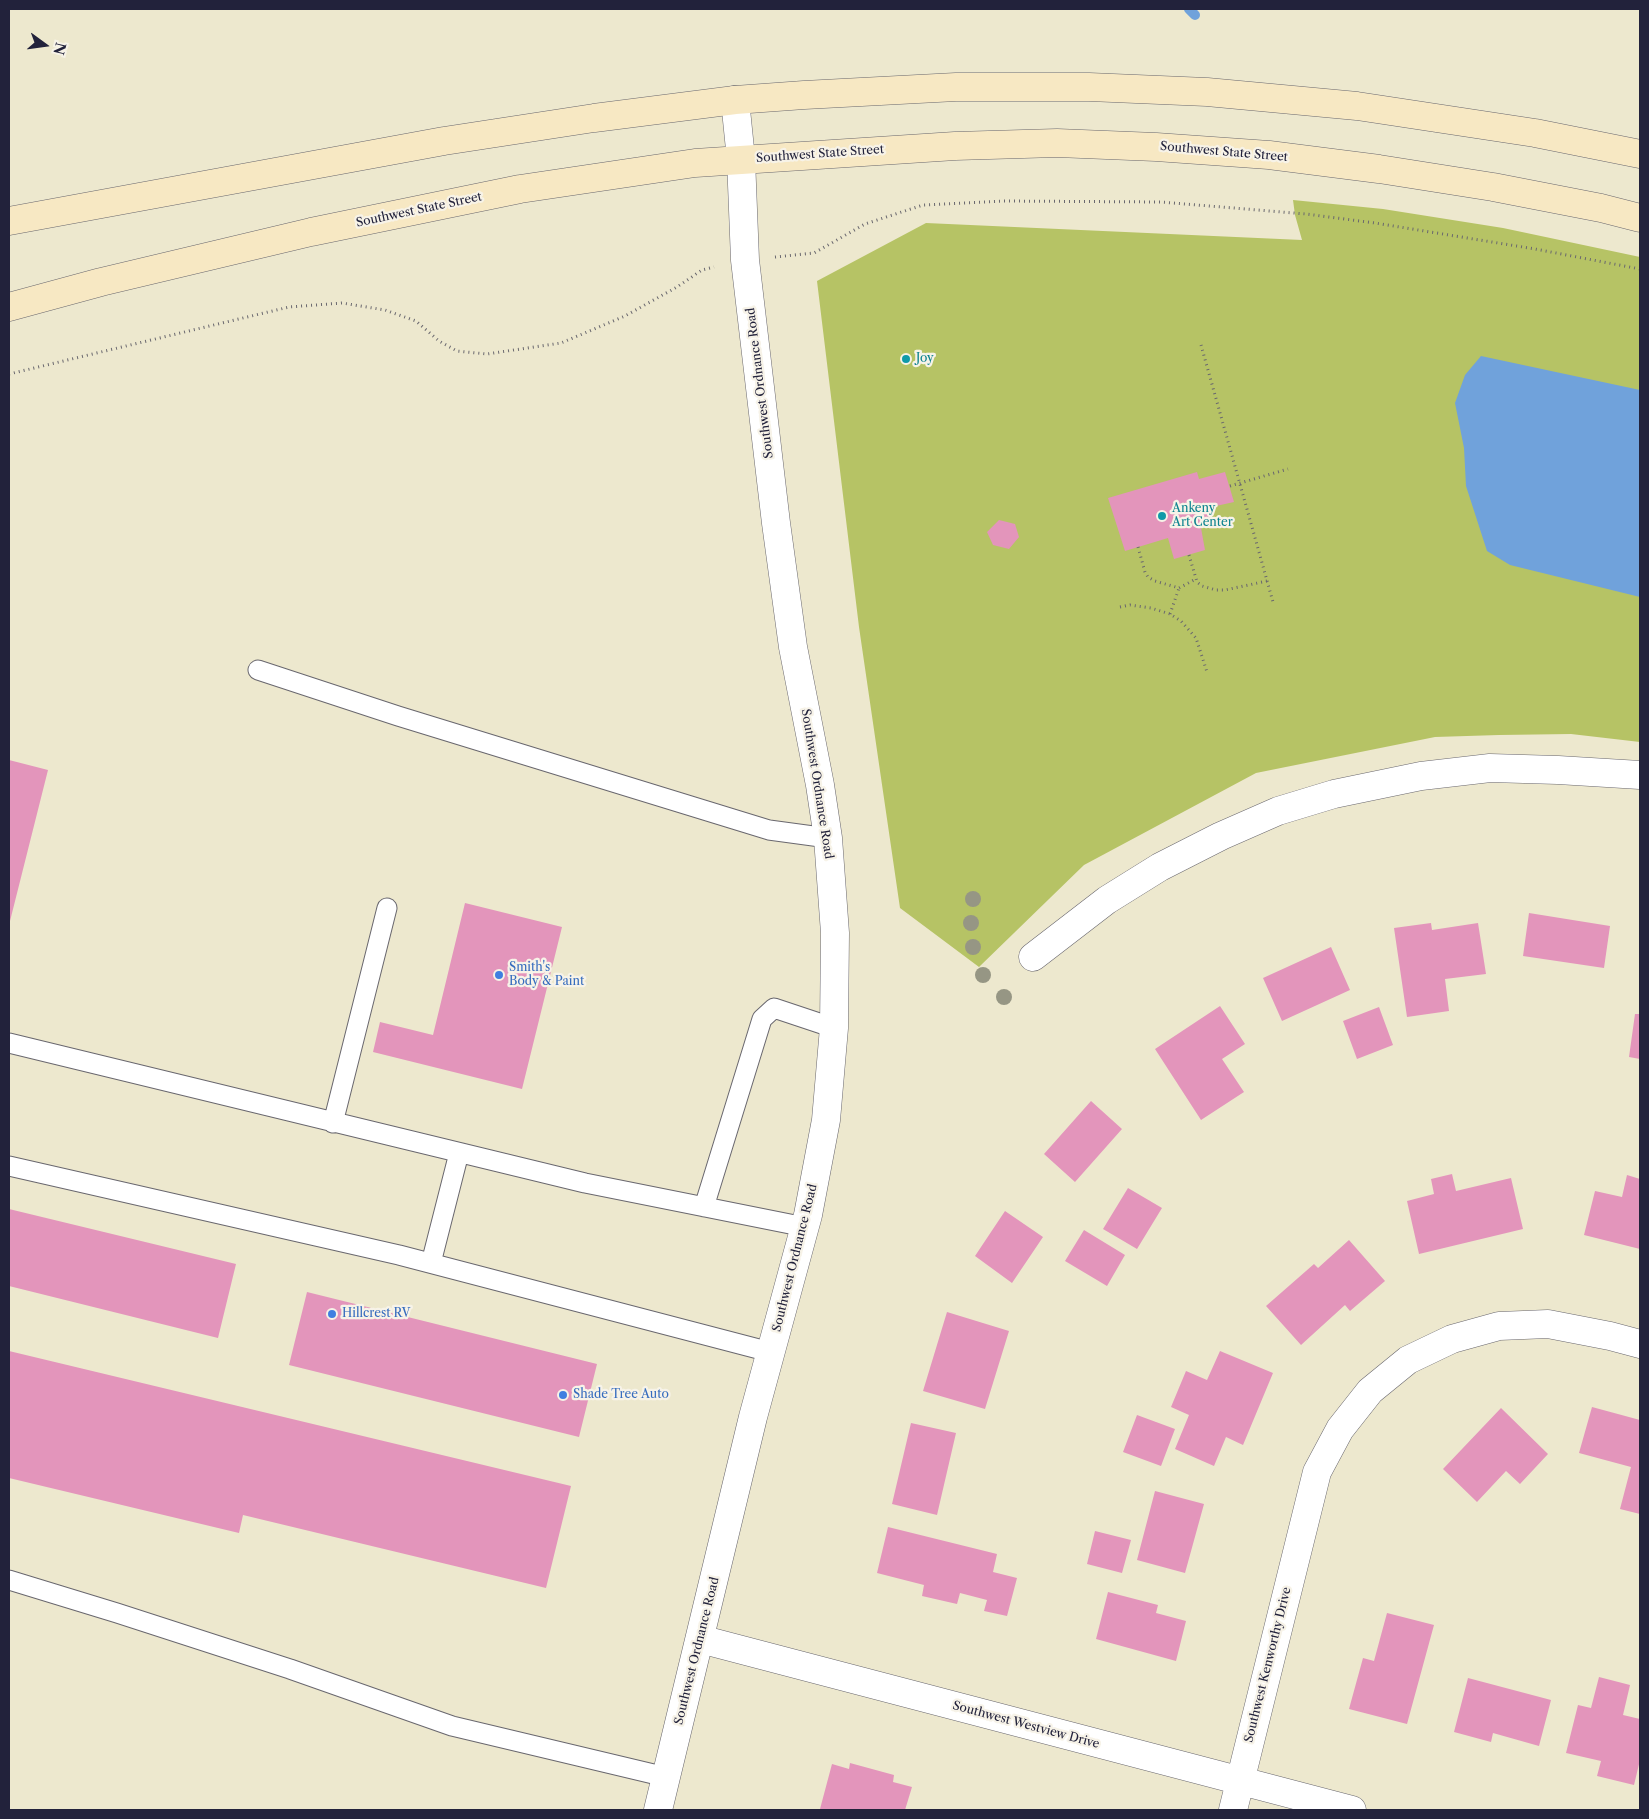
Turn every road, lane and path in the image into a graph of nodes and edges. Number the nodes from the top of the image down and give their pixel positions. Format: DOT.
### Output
graph roads {
  1 [pos="735,100"];
  2 [pos="1640,154"];
  3 [pos="741,159"];
  4 [pos="1640,218"];
  5 [pos="9,221"];
  6 [pos="746,260"];
  7 [pos="1640,269"];
  8 [pos="9,307"];
  9 [pos="1201,345"];
  10 [pos="9,374"];
  11 [pos="1288,469"];
  12 [pos="1240,483"];
  13 [pos="1230,486"];
  14 [pos="1138,547"];
  15 [pos="1189,555"];
  16 [pos="1196,579"];
  17 [pos="1267,581"];
  18 [pos="1179,588"];
  19 [pos="1273,602"];
  20 [pos="1120,607"];
  21 [pos="1170,614"];
  22 [pos="258,670"];
  23 [pos="1207,672"];
  24 [pos="1640,775"];
  25 [pos="828,838"];
  26 [pos="387,908"];
  27 [pos="1033,957"];
  28 [pos="834,1028"];
  29 [pos="9,1044"];
  30 [pos="333,1123"];
  31 [pos="458,1153"];
  32 [pos="9,1166"];
  33 [pos="704,1207"];
  34 [pos="805,1227"];
  35 [pos="431,1263"];
  36 [pos="1640,1344"];
  37 [pos="770,1352"];
  38 [pos="9,1580"];
  39 [pos="700,1640"];
  40 [pos="666,1777"];
  41 [pos="1240,1781"];
  42 [pos="658,1810"];
  43 [pos="1233,1810"];
  44 [pos="1352,1810"];
  1 -- 2 [label="main road"];
  1 -- 3 [label="street, Southwest Ordnance Road"];
  1 -- 5 [label="main road"];
  3 -- 4 [label="main road, Southwest State Street"];
  3 -- 6 [label="street, Southwest Ordnance Road"];
  3 -- 8 [label="main road, Southwest State Street"];
  6 -- 7 [label="path"];
  6 -- 10 [label="path"];
  6 -- 25 [label="street, Southwest Ordnance Road"];
  9 -- 12 [label="path"];
  11 -- 12 [label="path"];
  12 -- 13 [label="path"];
  12 -- 17 [label="path"];
  14 -- 18 [label="path"];
  15 -- 16 [label="path"];
  16 -- 17 [label="path"];
  16 -- 18 [label="path"];
  17 -- 19 [label="path"];
  18 -- 21 [label="path"];
  20 -- 21 [label="path"];
  21 -- 23 [label="path"];
  22 -- 25 [label="lane"];
  24 -- 27 [label="street"];
  25 -- 28 [label="street, Southwest Ordnance Road"];
  26 -- 30 [label="lane"];
  28 -- 33 [label="lane"];
  28 -- 34 [label="street, Southwest Ordnance Road"];
  29 -- 30 [label="lane"];
  30 -- 31 [label="lane"];
  31 -- 33 [label="lane"];
  31 -- 35 [label="lane"];
  32 -- 35 [label="lane"];
  33 -- 34 [label="lane"];
  34 -- 37 [label="street, Southwest Ordnance Road"];
  35 -- 37 [label="lane"];
  36 -- 41 [label="street, Southwest Kenworthy Drive"];
  37 -- 39 [label="street, Southwest Ordnance Road"];
  38 -- 40 [label="lane"];
  39 -- 40 [label="street, Southwest Ordnance Road"];
  39 -- 41 [label="street, Southwest Westview Drive"];
  40 -- 42 [label="street, Southwest Ordnance Road"];
  41 -- 43 [label="street, Southwest Kenworthy Drive"];
  41 -- 44 [label="street, Southwest Westview Drive"];
}
